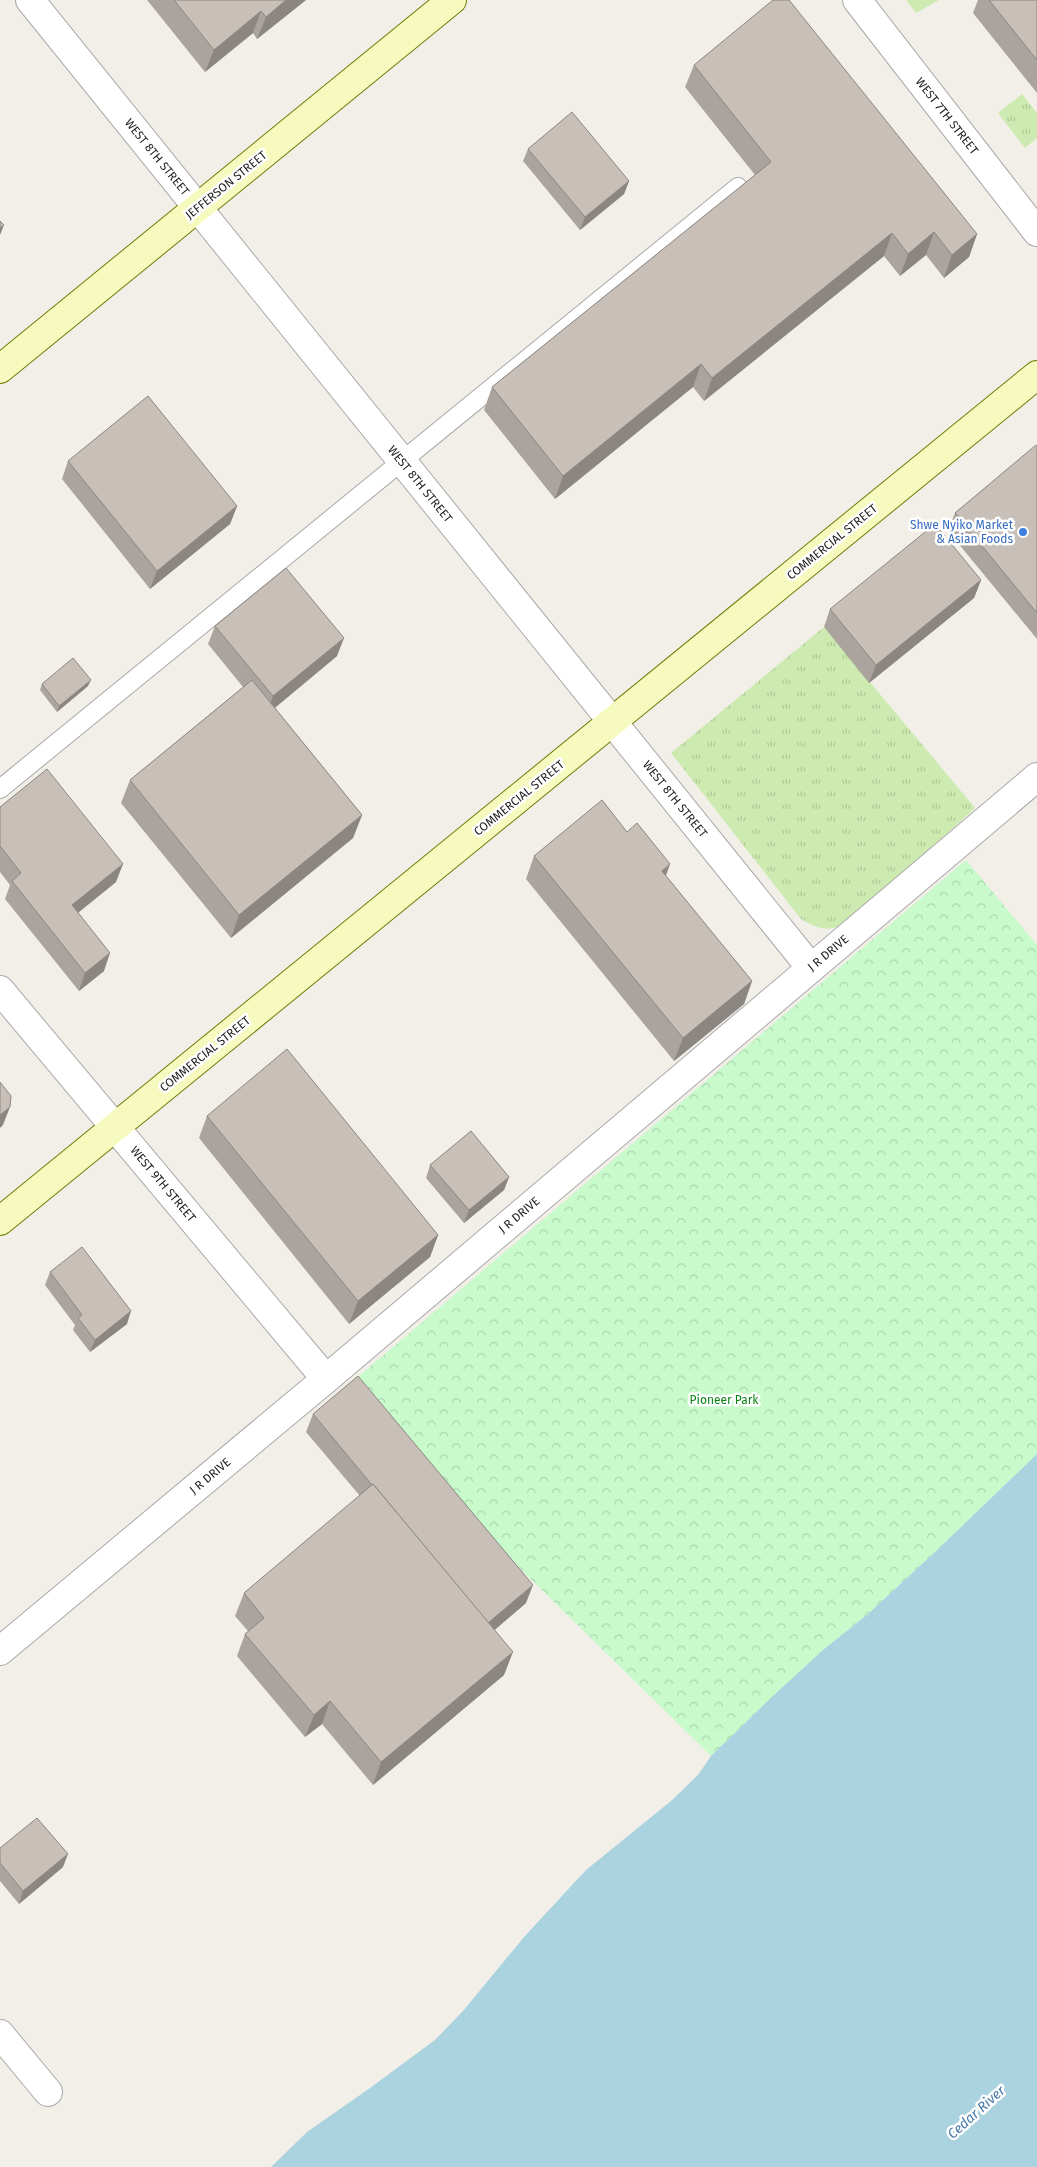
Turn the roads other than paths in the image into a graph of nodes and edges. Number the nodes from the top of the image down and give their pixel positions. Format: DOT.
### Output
graph roads {
  1 [pos="30,0"];
  2 [pos="452,0"];
  3 [pos="857,0"];
  4 [pos="738,187"];
  5 [pos="198,208"];
  6 [pos="1037,232"];
  7 [pos="0,369"];
  8 [pos="1037,375"];
  9 [pos="401,460"];
  10 [pos="612,722"];
  11 [pos="1037,777"];
  12 [pos="0,789"];
  13 [pos="811,968"];
  14 [pos="0,990"];
  15 [pos="115,1127"];
  16 [pos="0,1221"];
  17 [pos="326,1379"];
  18 [pos="0,1650"];
  19 [pos="0,2034"];
  20 [pos="48,2092"];
  1 -- 5 [label="street, WEST 8TH STREET"];
  2 -- 5 [label="street, JEFFERSON STREET"];
  3 -- 6 [label="street, WEST 7TH STREET"];
  4 -- 9 [label="lane"];
  5 -- 7 [label="street, JEFFERSON STREET"];
  5 -- 9 [label="street, WEST 8TH STREET"];
  8 -- 10 [label="street, COMMERCIAL STREET"];
  9 -- 10 [label="street, WEST 8TH STREET"];
  9 -- 12 [label="lane"];
  10 -- 13 [label="street, WEST 8TH STREET"];
  10 -- 15 [label="street, COMMERCIAL STREET"];
  11 -- 13 [label="street, J R DRIVE"];
  13 -- 17 [label="street, J R DRIVE"];
  14 -- 15 [label="street, WEST 9TH STREET"];
  15 -- 16 [label="street, COMMERCIAL STREET"];
  15 -- 17 [label="street, WEST 9TH STREET"];
  17 -- 18 [label="street, J R DRIVE"];
  19 -- 20 [label="street"];
}
